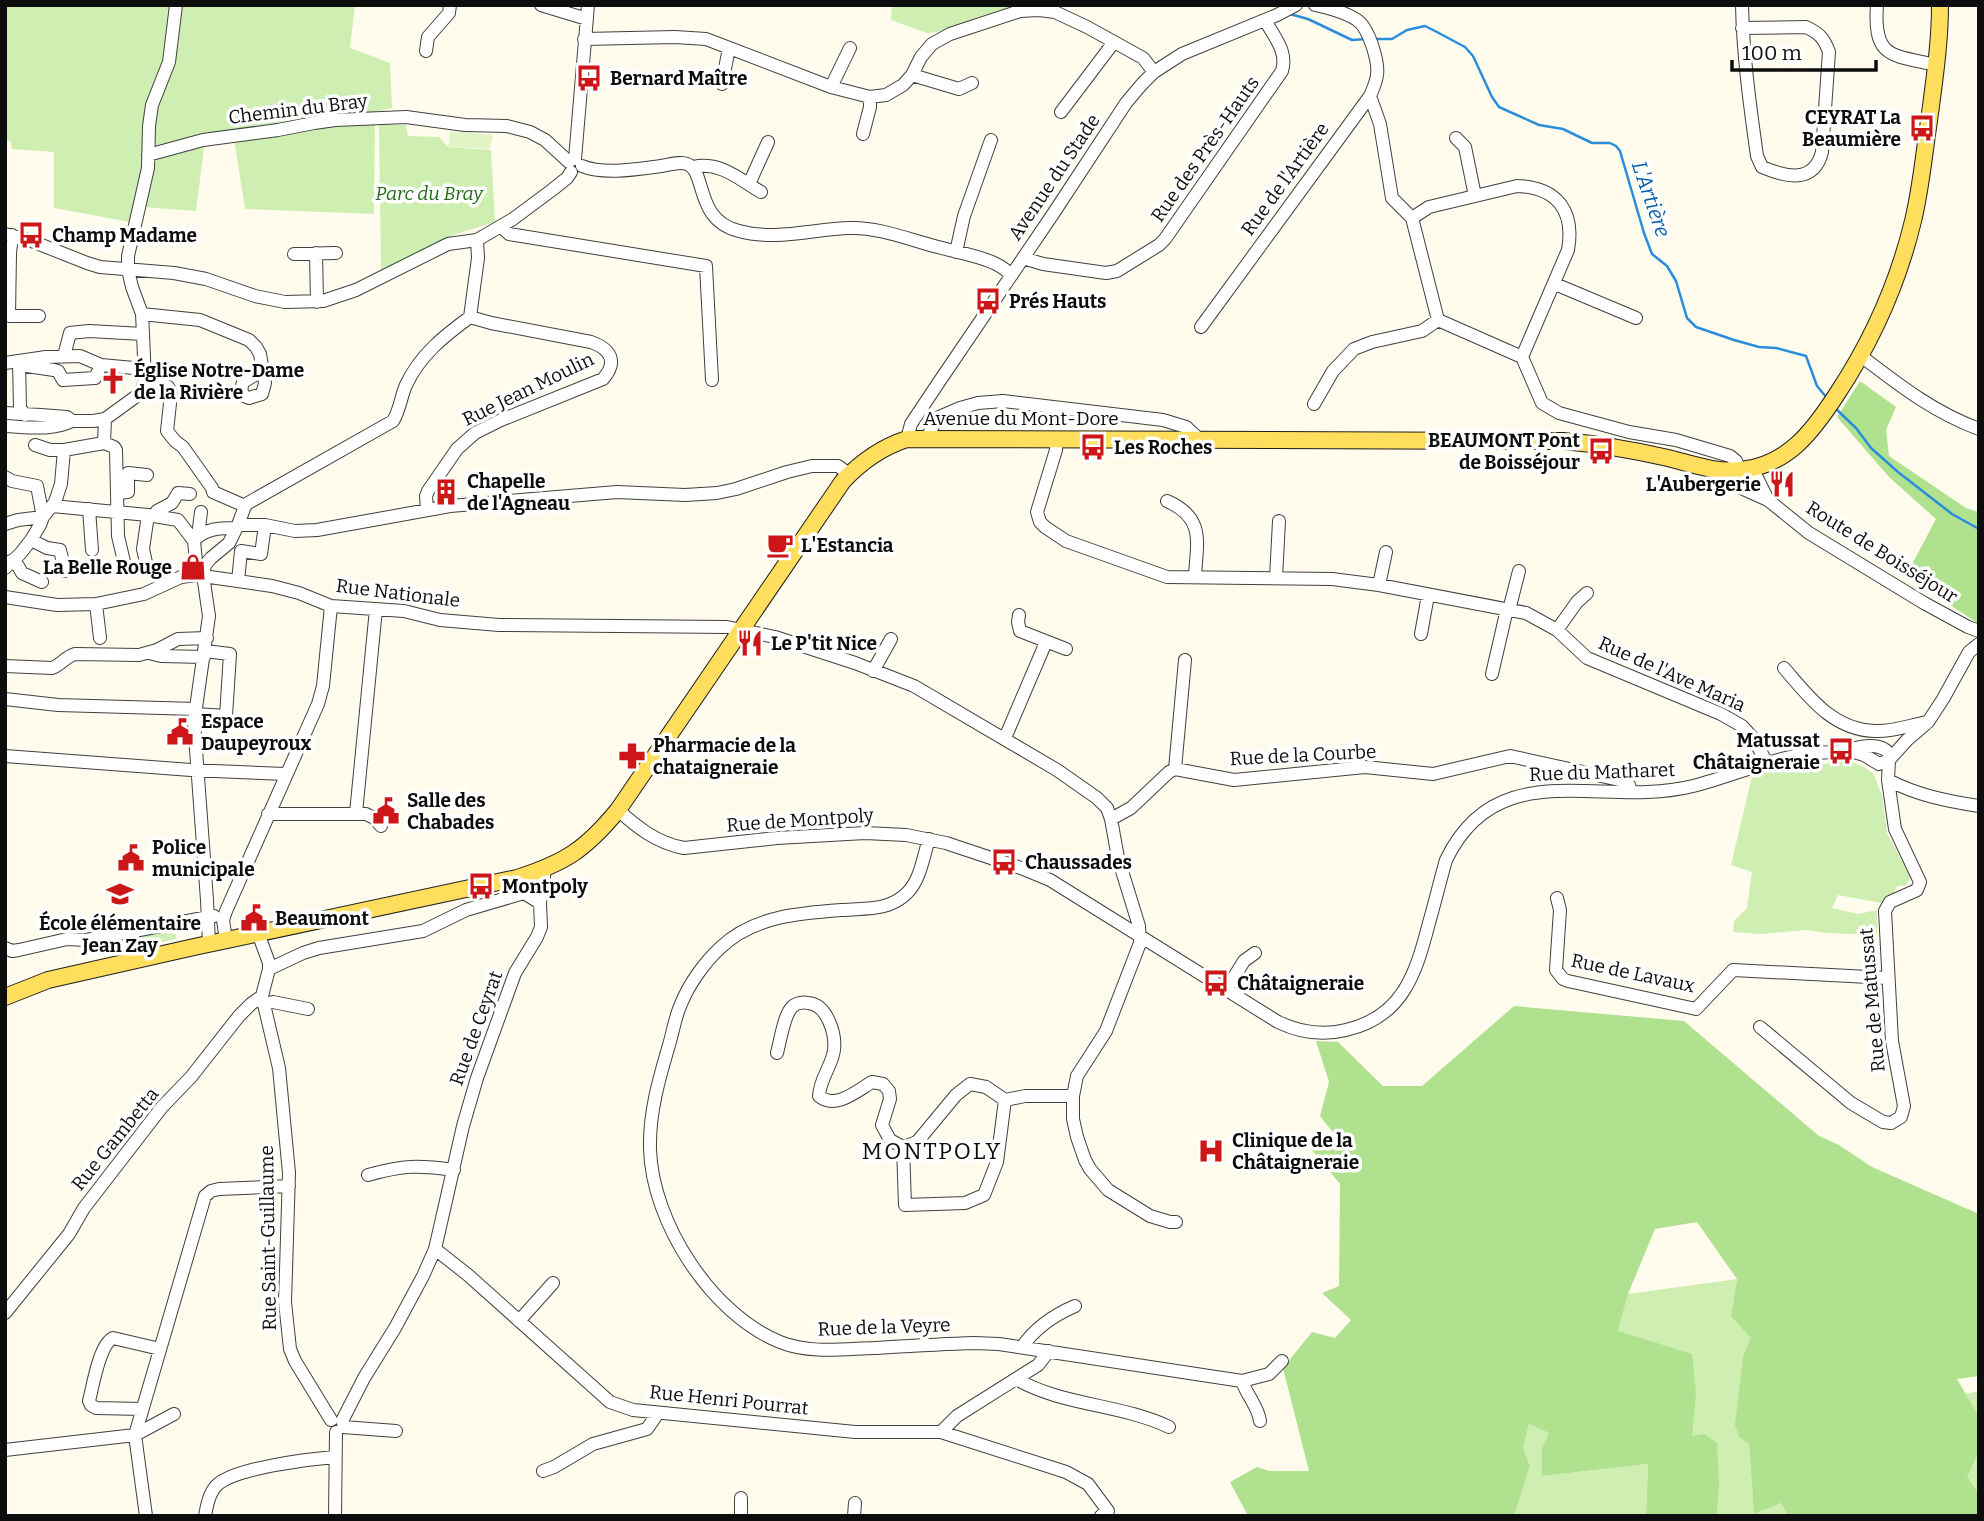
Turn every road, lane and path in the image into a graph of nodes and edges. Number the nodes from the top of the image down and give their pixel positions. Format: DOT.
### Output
graph roads {
  1 [pos="176,5"];
  2 [pos="450,5"];
  3 [pos="541,5"];
  4 [pos="1315,5"];
  5 [pos="1742,5"];
  6 [pos="1877,5"];
  7 [pos="1940,5"];
  8 [pos="1294,7"];
  9 [pos="587,12"];
  10 [pos="1265,20"];
  11 [pos="1742,28"];
  12 [pos="584,39"];
  13 [pos="1114,42"];
  14 [pos="729,48"];
  15 [pos="850,48"];
  16 [pos="426,51"];
  17 [pos="1937,65"];
  18 [pos="1154,72"];
  19 [pos="912,75"];
  20 [pos="722,83"];
  21 [pos="972,83"];
  22 [pos="831,87"];
  23 [pos="1370,96"];
  24 [pos="870,97"];
  25 [pos="1061,112"];
  26 [pos="863,134"];
  27 [pos="1456,138"];
  28 [pos="992,140"];
  29 [pos="768,142"];
  30 [pos="148,155"];
  31 [pos="574,165"];
  32 [pos="693,167"];
  33 [pos="748,184"];
  34 [pos="761,192"];
  35 [pos="1475,196"];
  36 [pos="1412,218"];
  37 [pos="501,226"];
  38 [pos="9,235"];
  39 [pos="477,240"];
  40 [pos="956,252"];
  41 [pos="316,253"];
  42 [pos="336,253"];
  43 [pos="294,254"];
  44 [pos="1023,258"];
  45 [pos="128,270"];
  46 [pos="1012,275"];
  47 [pos="1555,284"];
  48 [pos="317,302"];
  49 [pos="142,314"];
  50 [pos="7,316"];
  51 [pos="39,316"];
  52 [pos="470,317"];
  53 [pos="1636,318"];
  54 [pos="1438,320"];
  55 [pos="1201,327"];
  56 [pos="144,334"];
  57 [pos="64,356"];
  58 [pos="1861,356"];
  59 [pos="1522,357"];
  60 [pos="5,363"];
  61 [pos="19,364"];
  62 [pos="101,365"];
  63 [pos="263,367"];
  64 [pos="145,369"];
  65 [pos="712,380"];
  66 [pos="1314,404"];
  67 [pos="5,413"];
  68 [pos="26,415"];
  69 [pos="105,419"];
  70 [pos="72,421"];
  71 [pos="5,426"];
  72 [pos="1979,429"];
  73 [pos="927,438"];
  74 [pos="1057,438"];
  75 [pos="906,439"];
  76 [pos="1199,439"];
  77 [pos="104,443"];
  78 [pos="35,445"];
  79 [pos="64,450"];
  80 [pos="1752,468"];
  81 [pos="1713,470"];
  82 [pos="849,474"];
  83 [pos="147,475"];
  84 [pos="5,477"];
  85 [pos="1746,489"];
  86 [pos="117,493"];
  87 [pos="190,494"];
  88 [pos="1768,500"];
  89 [pos="1167,501"];
  90 [pos="245,506"];
  91 [pos="89,509"];
  92 [pos="427,509"];
  93 [pos="48,511"];
  94 [pos="119,512"];
  95 [pos="201,512"];
  96 [pos="146,515"];
  97 [pos="1279,521"];
  98 [pos="5,524"];
  99 [pos="237,526"];
  100 [pos="265,526"];
  101 [pos="196,538"];
  102 [pos="31,540"];
  103 [pos="227,544"];
  104 [pos="92,550"];
  105 [pos="241,551"];
  106 [pos="1386,552"];
  107 [pos="8,564"];
  108 [pos="154,567"];
  109 [pos="126,570"];
  110 [pos="65,571"];
  111 [pos="1518,572"];
  112 [pos="204,575"];
  113 [pos="1195,576"];
  114 [pos="1276,578"];
  115 [pos="238,581"];
  116 [pos="42,582"];
  117 [pos="1379,585"];
  118 [pos="1587,593"];
  119 [pos="1429,595"];
  120 [pos="5,597"];
  121 [pos="96,604"];
  122 [pos="331,606"];
  123 [pos="376,609"];
  124 [pos="1508,609"];
  125 [pos="1019,615"];
  126 [pos="711,626"];
  127 [pos="1973,629"];
  128 [pos="740,630"];
  129 [pos="1557,631"];
  130 [pos="1421,634"];
  131 [pos="100,638"];
  132 [pos="891,639"];
  133 [pos="1046,642"];
  134 [pos="1974,648"];
  135 [pos="206,649"];
  136 [pos="1066,649"];
  137 [pos="149,653"];
  138 [pos="725,654"];
  139 [pos="1185,660"];
  140 [pos="5,666"];
  141 [pos="1784,668"];
  142 [pos="873,671"];
  143 [pos="1492,674"];
  144 [pos="5,699"];
  145 [pos="196,711"];
  146 [pos="1928,722"];
  147 [pos="1005,738"];
  148 [pos="1907,740"];
  149 [pos="1880,747"];
  150 [pos="1847,750"];
  151 [pos="5,756"];
  152 [pos="1883,760"];
  153 [pos="1767,764"];
  154 [pos="1175,769"];
  155 [pos="197,770"];
  156 [pos="285,774"];
  157 [pos="1888,780"];
  158 [pos="1631,792"];
  159 [pos="1979,806"];
  160 [pos="618,810"];
  161 [pos="356,813"];
  162 [pos="268,814"];
  163 [pos="1111,819"];
  164 [pos="381,826"];
  165 [pos="929,839"];
  166 [pos="545,869"];
  167 [pos="517,877"];
  168 [pos="524,893"];
  169 [pos="1557,898"];
  170 [pos="540,903"];
  171 [pos="208,914"];
  172 [pos="224,916"];
  173 [pos="258,933"];
  174 [pos="1140,937"];
  175 [pos="226,940"];
  176 [pos="209,943"];
  177 [pos="12,949"];
  178 [pos="1255,953"];
  179 [pos="269,969"];
  180 [pos="1888,978"];
  181 [pos="1226,990"];
  182 [pos="5,997"];
  183 [pos="263,1000"];
  184 [pos="309,1009"];
  185 [pos="1760,1027"];
  186 [pos="777,1053"];
  187 [pos="1073,1096"];
  188 [pos="1005,1100"];
  189 [pos="903,1147"];
  190 [pos="454,1170"];
  191 [pos="368,1175"];
  192 [pos="289,1186"];
  193 [pos="1176,1222"];
  194 [pos="435,1249"];
  195 [pos="553,1283"];
  196 [pos="1075,1306"];
  197 [pos="5,1313"];
  198 [pos="519,1321"];
  199 [pos="1022,1347"];
  200 [pos="160,1349"];
  201 [pos="1049,1351"];
  202 [pos="1282,1362"];
  203 [pos="1016,1379"];
  204 [pos="1242,1381"];
  205 [pos="142,1409"];
  206 [pos="658,1413"];
  207 [pos="174,1414"];
  208 [pos="1260,1421"];
  209 [pos="338,1425"];
  210 [pos="1169,1427"];
  211 [pos="396,1431"];
  212 [pos="940,1432"];
  213 [pos="135,1434"];
  214 [pos="5,1450"];
  215 [pos="335,1457"];
  216 [pos="543,1471"];
  217 [pos="741,1498"];
  218 [pos="1105,1513"];
  219 [pos="146,1516"];
  220 [pos="205,1516"];
  221 [pos="335,1516"];
  222 [pos="741,1516"];
  1 -- 30 [label="street"];
  2 -- 16 [label="street"];
  3 -- 9 [label="street"];
  4 -- 23 [label="street, Rue de l'Artière"];
  5 -- 11 [label="street"];
  6 -- 17 [label="street"];
  7 -- 17 [label="main road"];
  8 -- 10 [label="street, Avenue du Stade"];
  9 -- 12 [label="street"];
  10 -- 18 [label="street, Avenue du Stade"];
  10 -- 44 [label="street, Rue des Près-Hauts"];
  11 -- 11 [label="street"];
  12 -- 14 [label="street"];
  12 -- 31 [label="street"];
  13 -- 18 [label="street"];
  13 -- 19 [label="street"];
  13 -- 25 [label="street"];
  14 -- 20 [label="street"];
  14 -- 22 [label="street"];
  15 -- 22 [label="street"];
  17 -- 58 [label="main road"];
  18 -- 44 [label="street, Avenue du Stade"];
  19 -- 21 [label="street"];
  19 -- 24 [label="street"];
  22 -- 24 [label="street"];
  23 -- 36 [label="street"];
  23 -- 55 [label="street, Rue de l'Artière"];
  24 -- 26 [label="street"];
  27 -- 35 [label="street"];
  28 -- 40 [label="street"];
  29 -- 33 [label="street"];
  30 -- 31 [label="street, Chemin du Bray"];
  30 -- 45 [label="street"];
  31 -- 32 [label="street"];
  31 -- 37 [label="street"];
  32 -- 33 [label="street"];
  32 -- 40 [label="street"];
  33 -- 34 [label="street"];
  35 -- 36 [label="street"];
  35 -- 47 [label="street"];
  36 -- 54 [label="street"];
  37 -- 39 [label="street"];
  37 -- 65 [label="street"];
  38 -- 45 [label="street"];
  38 -- 50 [label="street"];
  39 -- 48 [label="street"];
  39 -- 52 [label="street"];
  40 -- 46 [label="street"];
  41 -- 42 [label="street"];
  41 -- 43 [label="street"];
  41 -- 48 [label="street"];
  44 -- 46 [label="street, Avenue du Stade"];
  45 -- 48 [label="street"];
  45 -- 49 [label="street"];
  46 -- 75 [label="street, Avenue du Stade"];
  47 -- 53 [label="street"];
  47 -- 59 [label="street"];
  49 -- 56 [label="street"];
  49 -- 63 [label="street"];
  50 -- 51 [label="street"];
  52 -- 90 [label="street"];
  52 -- 92 [label="street, Rue Jean Moulin"];
  54 -- 59 [label="street"];
  54 -- 66 [label="street"];
  56 -- 57 [label="street"];
  56 -- 64 [label="street"];
  57 -- 61 [label="street"];
  57 -- 62 [label="street"];
  58 -- 72 [label="street"];
  58 -- 80 [label="main road"];
  59 -- 80 [label="street"];
  60 -- 61 [label="street"];
  61 -- 62 [label="street"];
  61 -- 68 [label="street"];
  62 -- 64 [label="street"];
  64 -- 69 [label="street"];
  64 -- 90 [label="street"];
  67 -- 68 [label="street"];
  68 -- 70 [label="street"];
  69 -- 70 [label="street"];
  69 -- 77 [label="street"];
  70 -- 71 [label="street"];
  73 -- 74 [label="main road, Avenue du Mont-Dore"];
  73 -- 75 [label="main road, Avenue du Mont-Dore"];
  73 -- 76 [label="street"];
  74 -- 76 [label="main road, Avenue du Mont-Dore"];
  74 -- 113 [label="street, Rue de l'Ave Maria"];
  75 -- 82 [label="main road, Avenue du Mont-Dore"];
  76 -- 81 [label="main road, Avenue du Mont-Dore"];
  77 -- 79 [label="street"];
  77 -- 86 [label="street"];
  78 -- 79 [label="street"];
  79 -- 93 [label="street"];
  80 -- 81 [label="main road, Avenue du Mont-Dore"];
  80 -- 85 [label="street"];
  80 -- 88 [label="street, Route de Boisséjour"];
  81 -- 85 [label="street, Route de Boisséjour"];
  82 -- 92 [label="street"];
  82 -- 128 [label="main road, Avenue du Mont-Dore"];
  83 -- 86 [label="street"];
  84 -- 93 [label="street"];
  85 -- 88 [label="street, Route de Boisséjour"];
  86 -- 94 [label="street"];
  87 -- 96 [label="street"];
  88 -- 127 [label="street, Route de Boisséjour"];
  89 -- 113 [label="street"];
  90 -- 99 [label="street"];
  91 -- 93 [label="street"];
  91 -- 94 [label="street"];
  91 -- 104 [label="street"];
  92 -- 100 [label="street"];
  93 -- 98 [label="street"];
  93 -- 102 [label="street"];
  94 -- 96 [label="street"];
  94 -- 109 [label="street"];
  95 -- 101 [label="street"];
  96 -- 101 [label="street"];
  96 -- 108 [label="street"];
  97 -- 114 [label="street"];
  99 -- 100 [label="street"];
  99 -- 101 [label="street"];
  99 -- 103 [label="street"];
  100 -- 105 [label="street"];
  101 -- 112 [label="street"];
  102 -- 107 [label="street"];
  102 -- 110 [label="street"];
  103 -- 105 [label="street"];
  103 -- 112 [label="street"];
  105 -- 115 [label="street"];
  106 -- 117 [label="street"];
  107 -- 116 [label="street"];
  111 -- 124 [label="street"];
  112 -- 115 [label="street, Rue Nationale"];
  112 -- 121 [label="street, Rue Nationale"];
  112 -- 135 [label="street"];
  113 -- 114 [label="street, Rue de l'Ave Maria"];
  114 -- 117 [label="street, Rue de l'Ave Maria"];
  115 -- 122 [label="street, Rue Nationale"];
  117 -- 119 [label="street, Rue de l'Ave Maria"];
  118 -- 129 [label="street"];
  119 -- 124 [label="street, Rue de l'Ave Maria"];
  119 -- 130 [label="street"];
  120 -- 121 [label="street, Rue Nationale"];
  121 -- 131 [label="street"];
  122 -- 123 [label="street, Rue Nationale"];
  122 -- 156 [label="street"];
  123 -- 126 [label="street, Rue Nationale"];
  123 -- 161 [label="street"];
  124 -- 129 [label="street, Rue de l'Ave Maria"];
  124 -- 143 [label="street"];
  125 -- 133 [label="street"];
  126 -- 128 [label="street, Rue Nationale"];
  126 -- 138 [label="street"];
  127 -- 134 [label="street, Rue du Matharet"];
  128 -- 138 [label="main road, Avenue du Mont-Dore"];
  128 -- 142 [label="street, Rue Nationale"];
  129 -- 153 [label="street, Rue de l'Ave Maria"];
  132 -- 142 [label="street"];
  133 -- 136 [label="street"];
  133 -- 147 [label="street"];
  134 -- 146 [label="street, Rue du Matharet"];
  135 -- 137 [label="street"];
  135 -- 137 [label="street"];
  135 -- 145 [label="street"];
  135 -- 145 [label="street"];
  137 -- 140 [label="street"];
  138 -- 160 [label="main road, Avenue du Mont-Dore"];
  139 -- 154 [label="street"];
  141 -- 146 [label="street"];
  142 -- 147 [label="street, Rue Nationale"];
  144 -- 145 [label="street"];
  145 -- 155 [label="street"];
  146 -- 148 [label="street, Rue du Matharet"];
  147 -- 163 [label="street, Rue Nationale"];
  148 -- 149 [label="street, Rue du Matharet"];
  148 -- 152 [label="street, Rue du Matharet"];
  149 -- 150 [label="street, Rue du Matharet"];
  149 -- 152 [label="street"];
  150 -- 152 [label="street, Rue du Matharet"];
  150 -- 153 [label="street, Rue du Matharet"];
  151 -- 155 [label="street"];
  152 -- 157 [label="street"];
  153 -- 158 [label="street, Rue du Matharet"];
  154 -- 158 [label="street, Rue de la Courbe"];
  154 -- 163 [label="street"];
  155 -- 156 [label="street"];
  155 -- 171 [label="street"];
  156 -- 162 [label="street"];
  157 -- 159 [label="street"];
  157 -- 180 [label="street, Rue de Matussat"];
  158 -- 181 [label="street, Rue du Matharet"];
  160 -- 165 [label="street, Rue de Montpoly"];
  160 -- 166 [label="main road, Avenue du Mont-Dore"];
  161 -- 162 [label="street"];
  161 -- 164 [label="street"];
  162 -- 172 [label="street"];
  163 -- 174 [label="street"];
  165 -- 174 [label="street, Rue de Montpoly"];
  165 -- 199 [label="street, Rue de la Veyre"];
  166 -- 167 [label="main road, Avenue du Mont-Dore"];
  166 -- 170 [label="street, Rue de Ceyrat"];
  167 -- 168 [label="street"];
  167 -- 173 [label="main road, Avenue du Mont-Dore"];
  168 -- 170 [label="street"];
  168 -- 179 [label="street"];
  169 -- 180 [label="street, Rue de Lavaux"];
  170 -- 190 [label="street, Rue de Ceyrat"];
  171 -- 172 [label="street"];
  171 -- 176 [label="street"];
  171 -- 177 [label="street"];
  172 -- 175 [label="street"];
  173 -- 175 [label="main road, Avenue du Mont-Dore"];
  173 -- 179 [label="street"];
  174 -- 181 [label="street, Rue du Matharet"];
  174 -- 187 [label="street"];
  175 -- 176 [label="main road, Avenue du Mont-Dore"];
  176 -- 182 [label="main road, Avenue du Mont-Dore"];
  178 -- 181 [label="street"];
  179 -- 183 [label="street"];
  180 -- 185 [label="street, Rue de Matussat"];
  183 -- 184 [label="street"];
  183 -- 192 [label="street, Rue Saint-Guillaume"];
  183 -- 197 [label="street, Rue Gambetta"];
  186 -- 189 [label="street"];
  187 -- 188 [label="street"];
  187 -- 193 [label="street"];
  188 -- 189 [label="street"];
  188 -- 189 [label="street"];
  190 -- 191 [label="street"];
  190 -- 194 [label="street, Rue de Ceyrat"];
  192 -- 200 [label="street"];
  192 -- 209 [label="street, Rue Saint-Guillaume"];
  194 -- 198 [label="street, Rue Henri Pourrat"];
  194 -- 209 [label="street, Rue de Ceyrat"];
  195 -- 198 [label="street"];
  196 -- 199 [label="street"];
  198 -- 206 [label="street, Rue Henri Pourrat"];
  199 -- 201 [label="street, Rue de la Veyre"];
  200 -- 205 [label="street"];
  200 -- 205 [label="street"];
  201 -- 203 [label="street"];
  201 -- 204 [label="street, Rue de la Veyre"];
  202 -- 204 [label="street, Rue de la Veyre"];
  203 -- 210 [label="street"];
  203 -- 212 [label="street"];
  204 -- 208 [label="street"];
  205 -- 213 [label="street"];
  206 -- 212 [label="street, Rue Henri Pourrat"];
  206 -- 216 [label="street"];
  207 -- 213 [label="street"];
  209 -- 211 [label="street"];
  209 -- 215 [label="street"];
  212 -- 218 [label="street, Rue Henri Pourrat"];
  213 -- 214 [label="street"];
  213 -- 219 [label="street"];
  215 -- 220 [label="street"];
  215 -- 221 [label="street"];
  217 -- 222 [label="street"];
}
